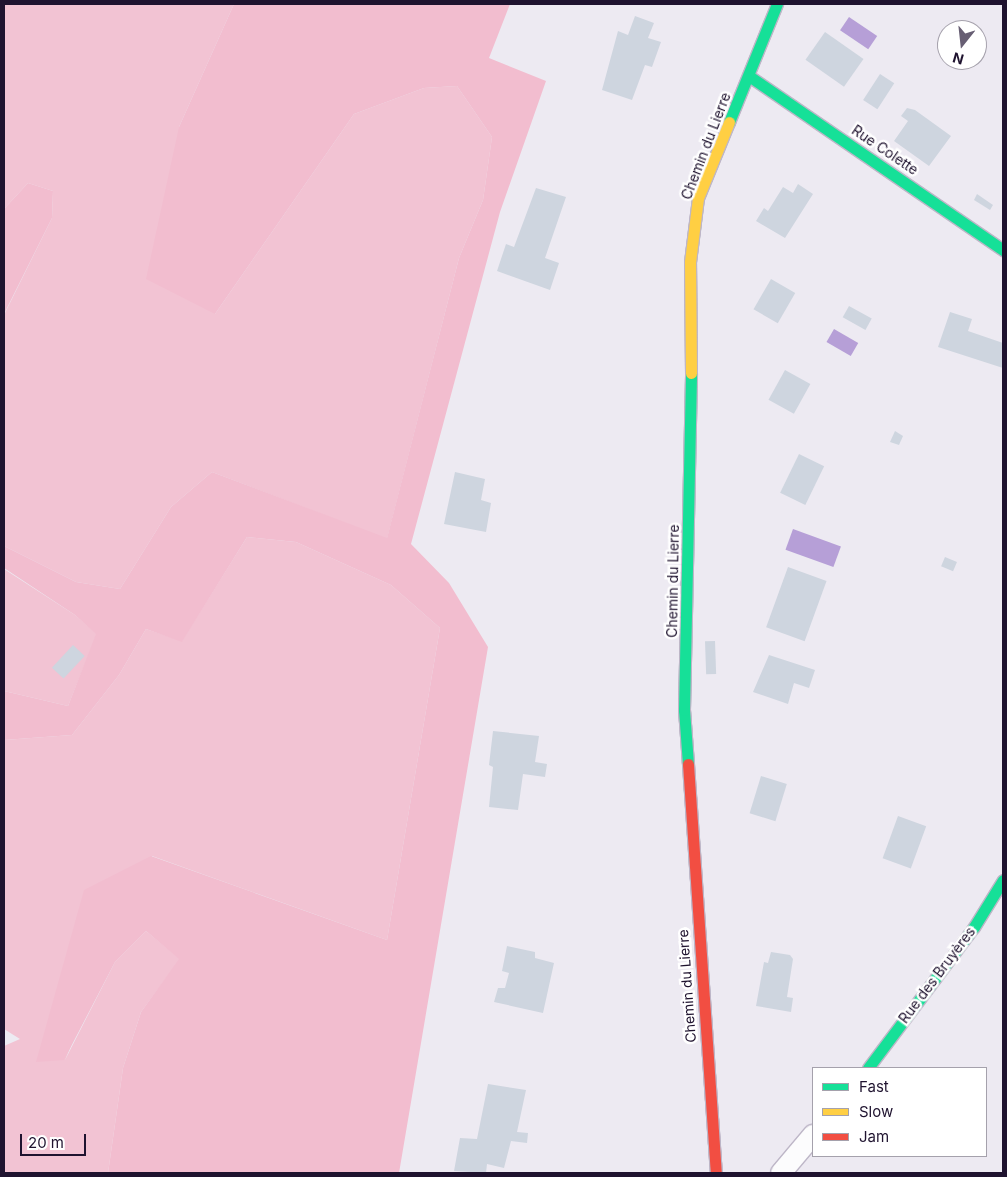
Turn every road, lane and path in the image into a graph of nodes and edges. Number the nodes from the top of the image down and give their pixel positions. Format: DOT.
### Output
graph roads {
  1 [pos="777,4"];
  2 [pos="749,76"];
  3 [pos="1003,250"];
  4 [pos="1003,880"];
  5 [pos="869,1067"];
  6 [pos="812,1136"];
  7 [pos="716,1173"];
  8 [pos="781,1173"];
  1 -- 2 [label="street, Chemin du Lierre"];
  2 -- 3 [label="street, Rue Colette"];
  2 -- 7 [label="street, Chemin du Lierre"];
  4 -- 5 [label="street, Rue des Bruyères"];
  6 -- 8 [label="street"];
}
